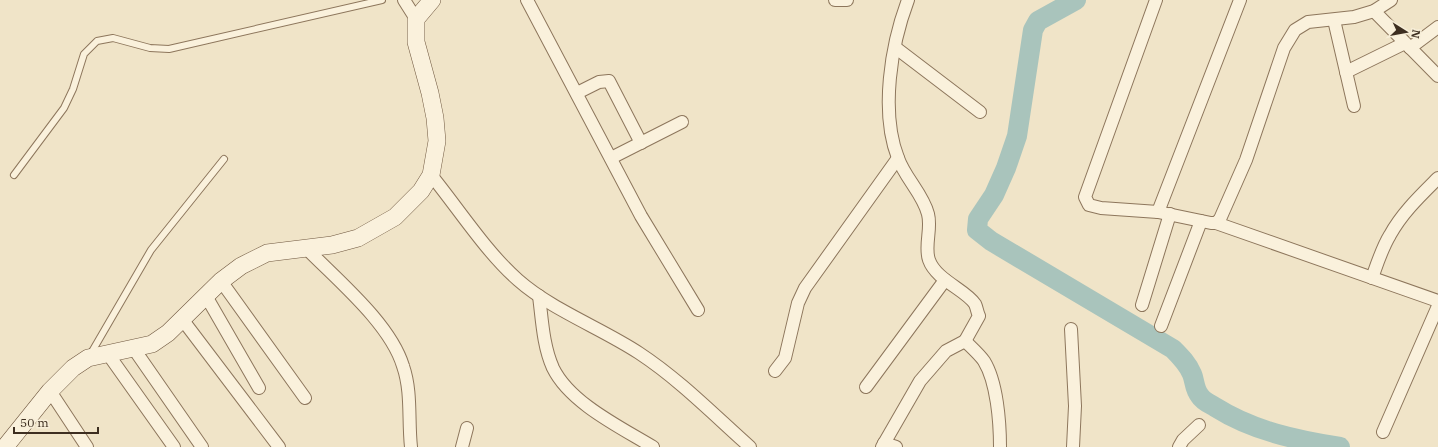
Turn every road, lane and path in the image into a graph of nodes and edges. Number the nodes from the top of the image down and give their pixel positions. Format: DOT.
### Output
graph roads {
  1 [pos="382,0"];
  2 [pos="404,0"];
  3 [pos="432,0"];
  4 [pos="527,0"];
  5 [pos="835,0"];
  6 [pos="847,0"];
  7 [pos="908,0"];
  8 [pos="1156,0"];
  9 [pos="1240,0"];
  10 [pos="1391,0"];
  11 [pos="1374,11"];
  12 [pos="416,19"];
  13 [pos="1334,20"];
  14 [pos="1438,27"];
  15 [pos="1408,46"];
  16 [pos="896,48"];
  17 [pos="1346,72"];
  18 [pos="1438,76"];
  19 [pos="577,93"];
  20 [pos="1354,106"];
  21 [pos="980,112"];
  22 [pos="682,122"];
  23 [pos="641,143"];
  24 [pos="611,158"];
  25 [pos="898,158"];
  26 [pos="224,159"];
  27 [pos="14,175"];
  28 [pos="431,175"];
  29 [pos="1438,178"];
  30 [pos="1158,212"];
  31 [pos="1170,214"];
  32 [pos="1201,221"];
  33 [pos="1216,223"];
  34 [pos="305,247"];
  35 [pos="1372,278"];
  36 [pos="945,280"];
  37 [pos="221,281"];
  38 [pos="206,296"];
  39 [pos="539,296"];
  40 [pos="1438,300"];
  41 [pos="1142,306"];
  42 [pos="1438,306"];
  43 [pos="698,310"];
  44 [pos="182,319"];
  45 [pos="1161,326"];
  46 [pos="1071,328"];
  47 [pos="965,341"];
  48 [pos="134,349"];
  49 [pos="108,354"];
  50 [pos="88,358"];
  51 [pos="776,371"];
  52 [pos="866,387"];
  53 [pos="259,388"];
  54 [pos="50,391"];
  55 [pos="306,398"];
  56 [pos="1199,425"];
  57 [pos="467,428"];
  58 [pos="1383,432"];
  59 [pos="887,446"];
  60 [pos="5,447"];
  61 [pos="87,447"];
  62 [pos="174,447"];
  63 [pos="202,447"];
  64 [pos="279,447"];
  65 [pos="411,447"];
  66 [pos="462,447"];
  67 [pos="653,447"];
  68 [pos="750,447"];
  69 [pos="1000,447"];
  70 [pos="1073,447"];
  71 [pos="1179,447"];
  1 -- 27 [label="lane"];
  2 -- 12 [label="street"];
  3 -- 12 [label="street"];
  4 -- 19 [label="street"];
  5 -- 6 [label="street"];
  7 -- 16 [label="street"];
  8 -- 30 [label="street"];
  9 -- 30 [label="street"];
  10 -- 11 [label="street"];
  11 -- 13 [label="street"];
  11 -- 15 [label="street"];
  12 -- 28 [label="street"];
  13 -- 17 [label="street"];
  13 -- 33 [label="street"];
  14 -- 15 [label="street"];
  15 -- 17 [label="street"];
  15 -- 18 [label="street"];
  16 -- 21 [label="street"];
  16 -- 25 [label="street"];
  17 -- 20 [label="street"];
  19 -- 23 [label="street"];
  19 -- 24 [label="street"];
  22 -- 23 [label="street"];
  23 -- 24 [label="street"];
  24 -- 43 [label="street"];
  25 -- 36 [label="street"];
  25 -- 51 [label="street"];
  26 -- 50 [label="lane"];
  28 -- 34 [label="street"];
  28 -- 39 [label="street"];
  29 -- 35 [label="street"];
  30 -- 31 [label="street"];
  31 -- 32 [label="street"];
  31 -- 41 [label="street"];
  32 -- 33 [label="street"];
  32 -- 45 [label="street"];
  33 -- 35 [label="street"];
  34 -- 37 [label="street"];
  34 -- 65 [label="street"];
  35 -- 40 [label="street"];
  36 -- 47 [label="street"];
  36 -- 52 [label="street"];
  37 -- 38 [label="street"];
  37 -- 55 [label="street"];
  38 -- 44 [label="street"];
  38 -- 53 [label="street"];
  39 -- 67 [label="street"];
  39 -- 68 [label="street"];
  42 -- 58 [label="street"];
  44 -- 48 [label="street"];
  44 -- 64 [label="street"];
  46 -- 70 [label="street"];
  47 -- 59 [label="street"];
  47 -- 69 [label="street"];
  48 -- 49 [label="street"];
  48 -- 63 [label="street"];
  49 -- 50 [label="street"];
  49 -- 62 [label="street"];
  50 -- 54 [label="street"];
  54 -- 60 [label="street"];
  54 -- 61 [label="street"];
  56 -- 71 [label="street"];
  57 -- 66 [label="street"];
}
